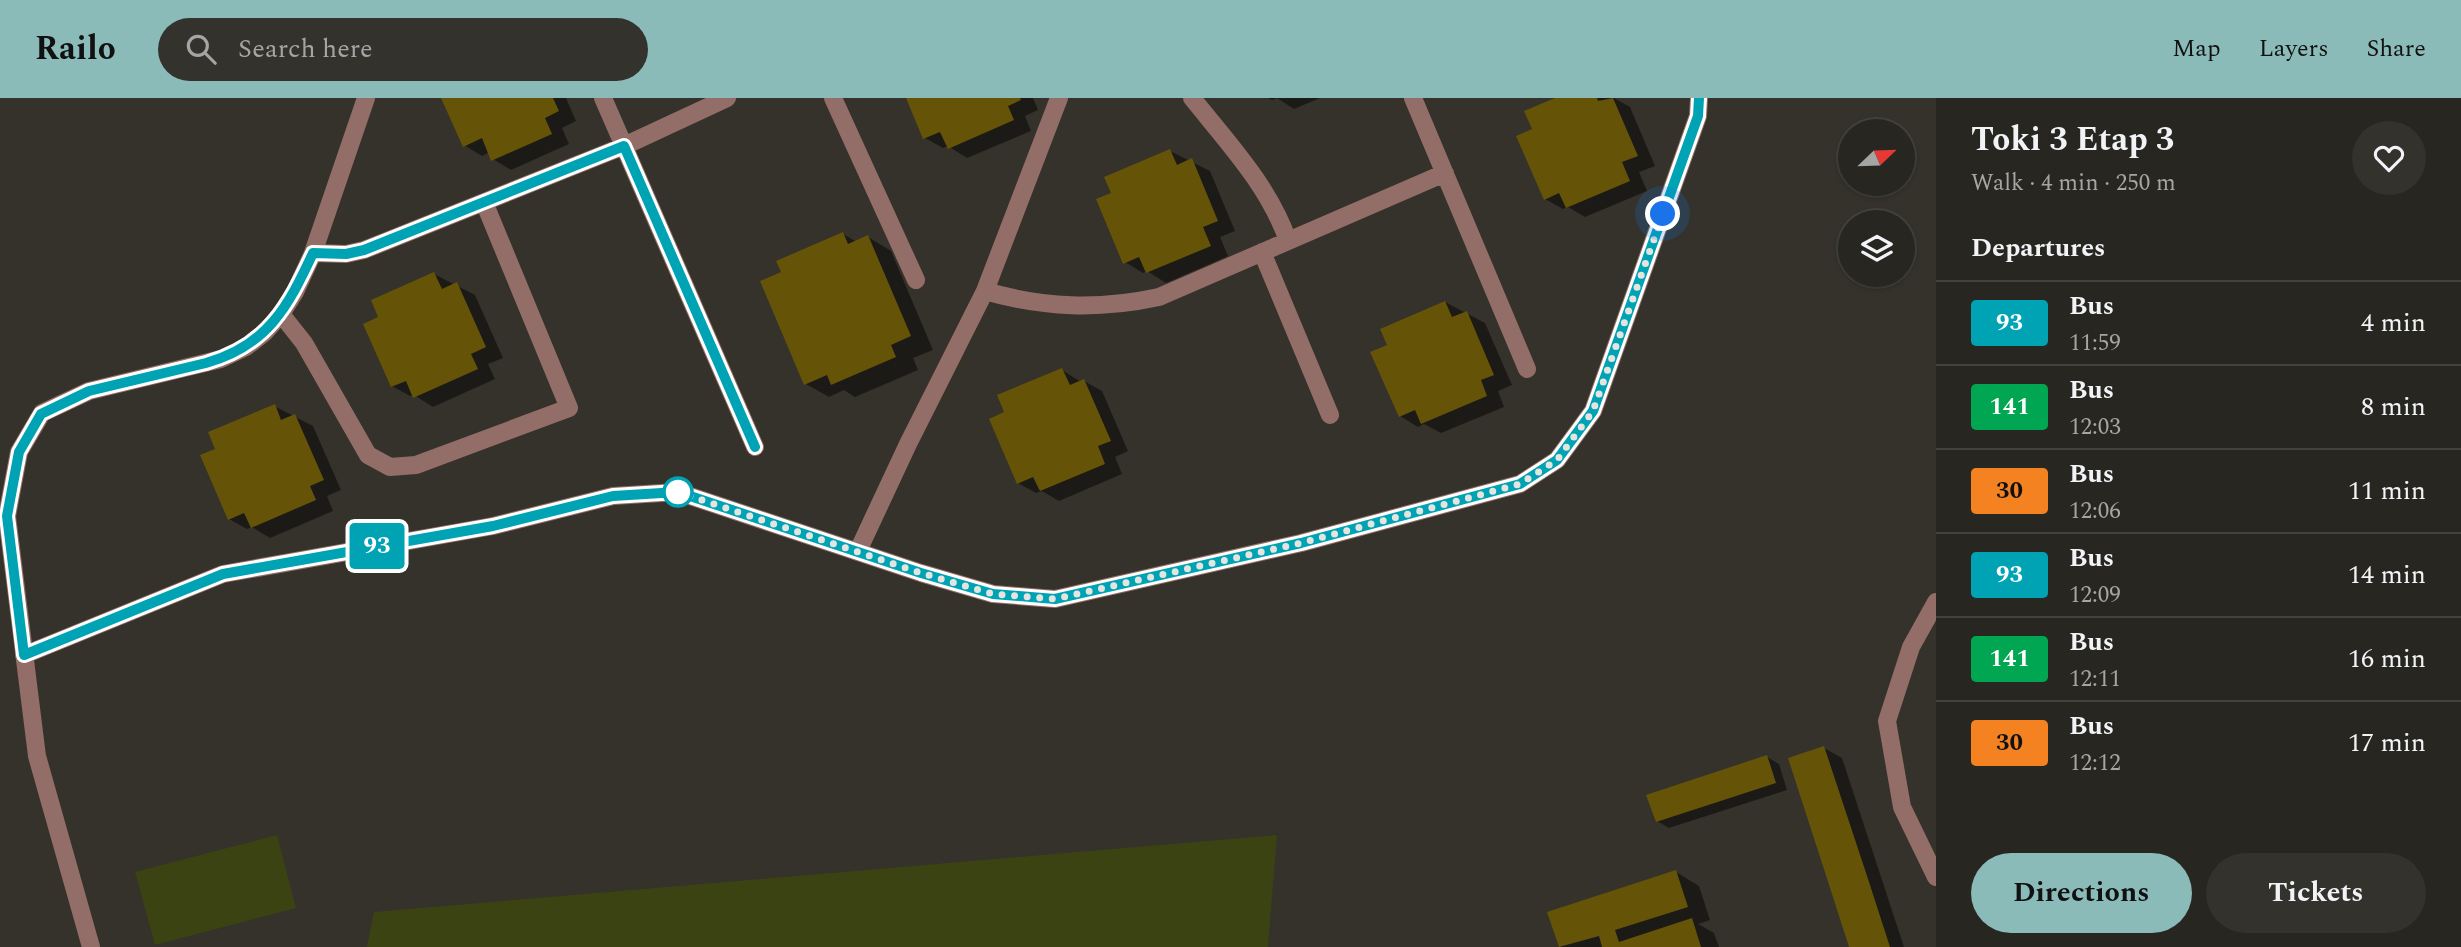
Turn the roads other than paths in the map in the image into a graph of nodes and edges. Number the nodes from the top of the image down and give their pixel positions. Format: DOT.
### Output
graph roads {
  1 [pos="366,98"];
  2 [pos="603,98"];
  3 [pos="727,98"];
  4 [pos="833,98"];
  5 [pos="1059,98"];
  6 [pos="1192,98"];
  7 [pos="1413,98"];
  8 [pos="1699,98"];
  9 [pos="695,105"];
  10 [pos="624,146"];
  11 [pos="1444,173"];
  12 [pos="484,202"];
  13 [pos="1289,241"];
  14 [pos="1262,252"];
  15 [pos="313,253"];
  16 [pos="916,280"];
  17 [pos="985,291"];
  18 [pos="281,314"];
  19 [pos="1527,369"];
  20 [pos="1330,415"];
  21 [pos="755,447"];
  22 [pos="858,551"];
  23 [pos="1936,602"];
  24 [pos="24,655"];
  25 [pos="1936,877"];
  26 [pos="91,947"];
  1 -- 15 [label="street"];
  2 -- 10 [label="street"];
  3 -- 9 [label="street"];
  4 -- 16 [label="street"];
  5 -- 17 [label="street"];
  6 -- 13 [label="street"];
  7 -- 11 [label="street"];
  8 -- 22 [label="street"];
  9 -- 10 [label="street"];
  10 -- 12 [label="street"];
  10 -- 21 [label="street"];
  11 -- 13 [label="street"];
  11 -- 19 [label="street"];
  12 -- 15 [label="street"];
  12 -- 18 [label="street"];
  13 -- 14 [label="street"];
  14 -- 17 [label="street"];
  14 -- 20 [label="street"];
  15 -- 18 [label="street"];
  17 -- 22 [label="street"];
  18 -- 24 [label="street"];
  22 -- 24 [label="street"];
  23 -- 25 [label="street"];
  24 -- 26 [label="street"];
}
